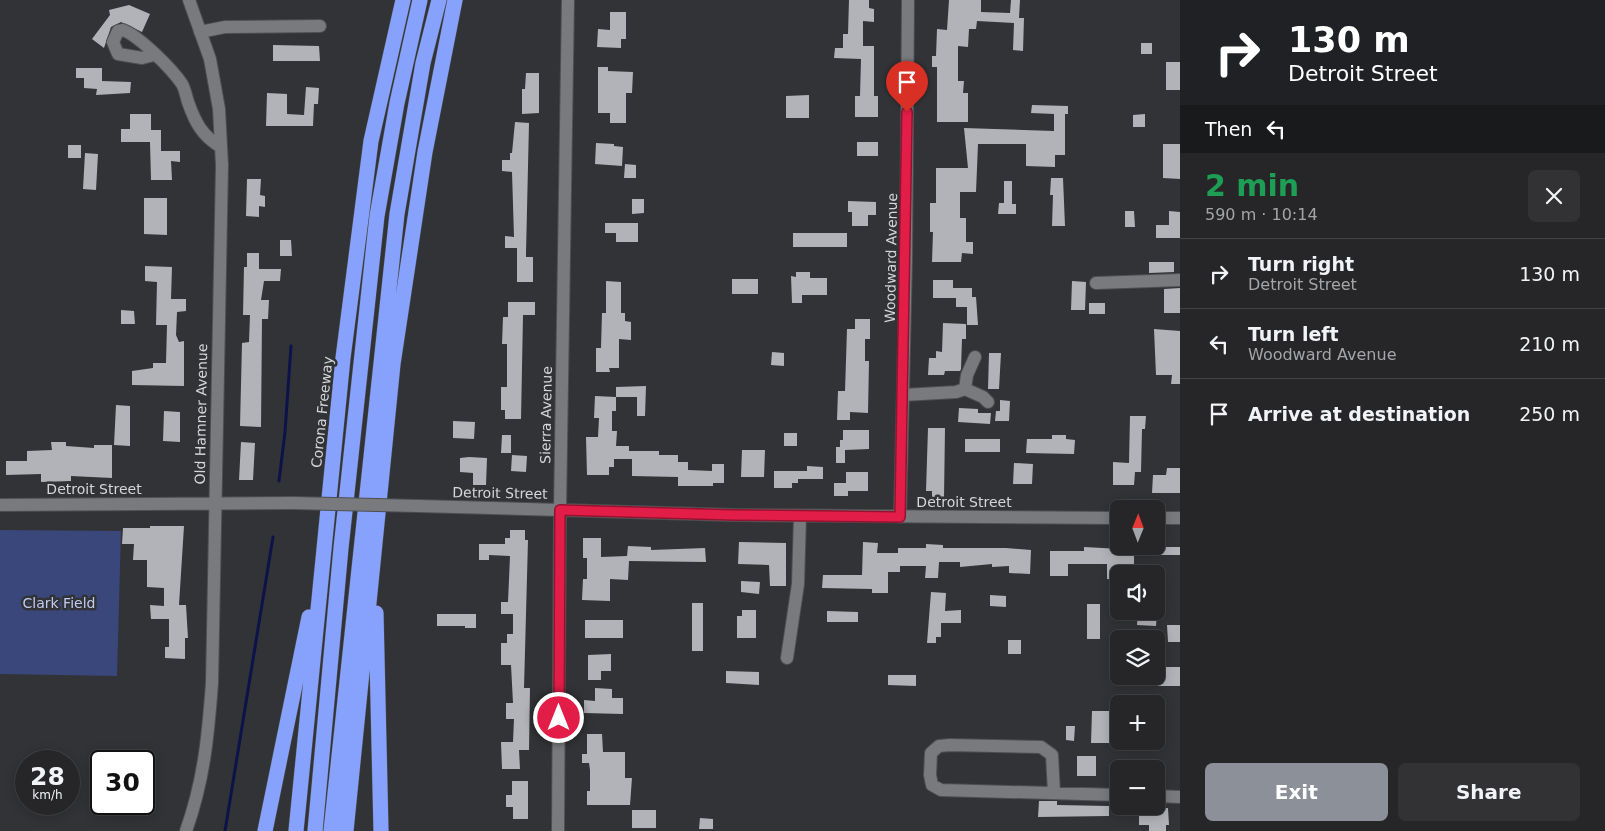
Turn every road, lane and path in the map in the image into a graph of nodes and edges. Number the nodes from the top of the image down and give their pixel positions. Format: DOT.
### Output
graph roads {
  1 [pos="189,0"];
  2 [pos="403,0"];
  3 [pos="420,0"];
  4 [pos="438,0"];
  5 [pos="455,0"];
  6 [pos="568,0"];
  7 [pos="908,0"];
  8 [pos="320,26"];
  9 [pos="200,32"];
  10 [pos="154,54"];
  11 [pos="221,147"];
  12 [pos="1180,280"];
  13 [pos="1096,283"];
  14 [pos="975,357"];
  15 [pos="965,389"];
  16 [pos="903,394"];
  17 [pos="988,402"];
  18 [pos="214,503"];
  19 [pos="0,505"];
  20 [pos="560,510"];
  21 [pos="800,516"];
  22 [pos="900,517"];
  23 [pos="1110,518"];
  24 [pos="1165,518"];
  25 [pos="1180,518"];
  26 [pos="325,537"];
  27 [pos="375,542"];
  28 [pos="787,658"];
  29 [pos="1054,793"];
  30 [pos="1110,795"];
  31 [pos="1165,796"];
  32 [pos="1180,797"];
  33 [pos="186,831"];
  34 [pos="265,831"];
  35 [pos="296,831"];
  36 [pos="314,831"];
  37 [pos="331,831"];
  38 [pos="346,831"];
  39 [pos="381,831"];
  40 [pos="558,831"];
  1 -- 9 [label="street, Old Hamner Avenue"];
  2 -- 26 [label="highway, Corona Freeway"];
  3 -- 36 [label="highway"];
  4 -- 37 [label="highway"];
  5 -- 27 [label="highway"];
  6 -- 20 [label="street, Sierra Avenue"];
  7 -- 16 [label="street, Woodward Avenue"];
  8 -- 9 [label="street"];
  9 -- 11 [label="street, Old Hamner Avenue"];
  10 -- 11 [label="street"];
  11 -- 18 [label="street, Old Hamner Avenue"];
  12 -- 13 [label="street"];
  14 -- 15 [label="street"];
  15 -- 16 [label="street"];
  15 -- 17 [label="street"];
  16 -- 22 [label="street, Woodward Avenue"];
  18 -- 19 [label="street, Detroit Street"];
  18 -- 20 [label="street, Detroit Street, bridge"];
  18 -- 33 [label="street, Old Hamner Avenue"];
  20 -- 21 [label="street, Detroit Street"];
  20 -- 40 [label="street, Sierra Avenue"];
  21 -- 22 [label="street, Detroit Street"];
  21 -- 28 [label="street"];
  22 -- 23 [label="street, Detroit Street"];
  24 -- 25 [label="street"];
  26 -- 34 [label="highway"];
  26 -- 35 [label="highway, Corona Freeway"];
  27 -- 38 [label="highway"];
  27 -- 39 [label="highway"];
  29 -- 29 [label="street"];
  29 -- 30 [label="street"];
  31 -- 32 [label="street"];
}
